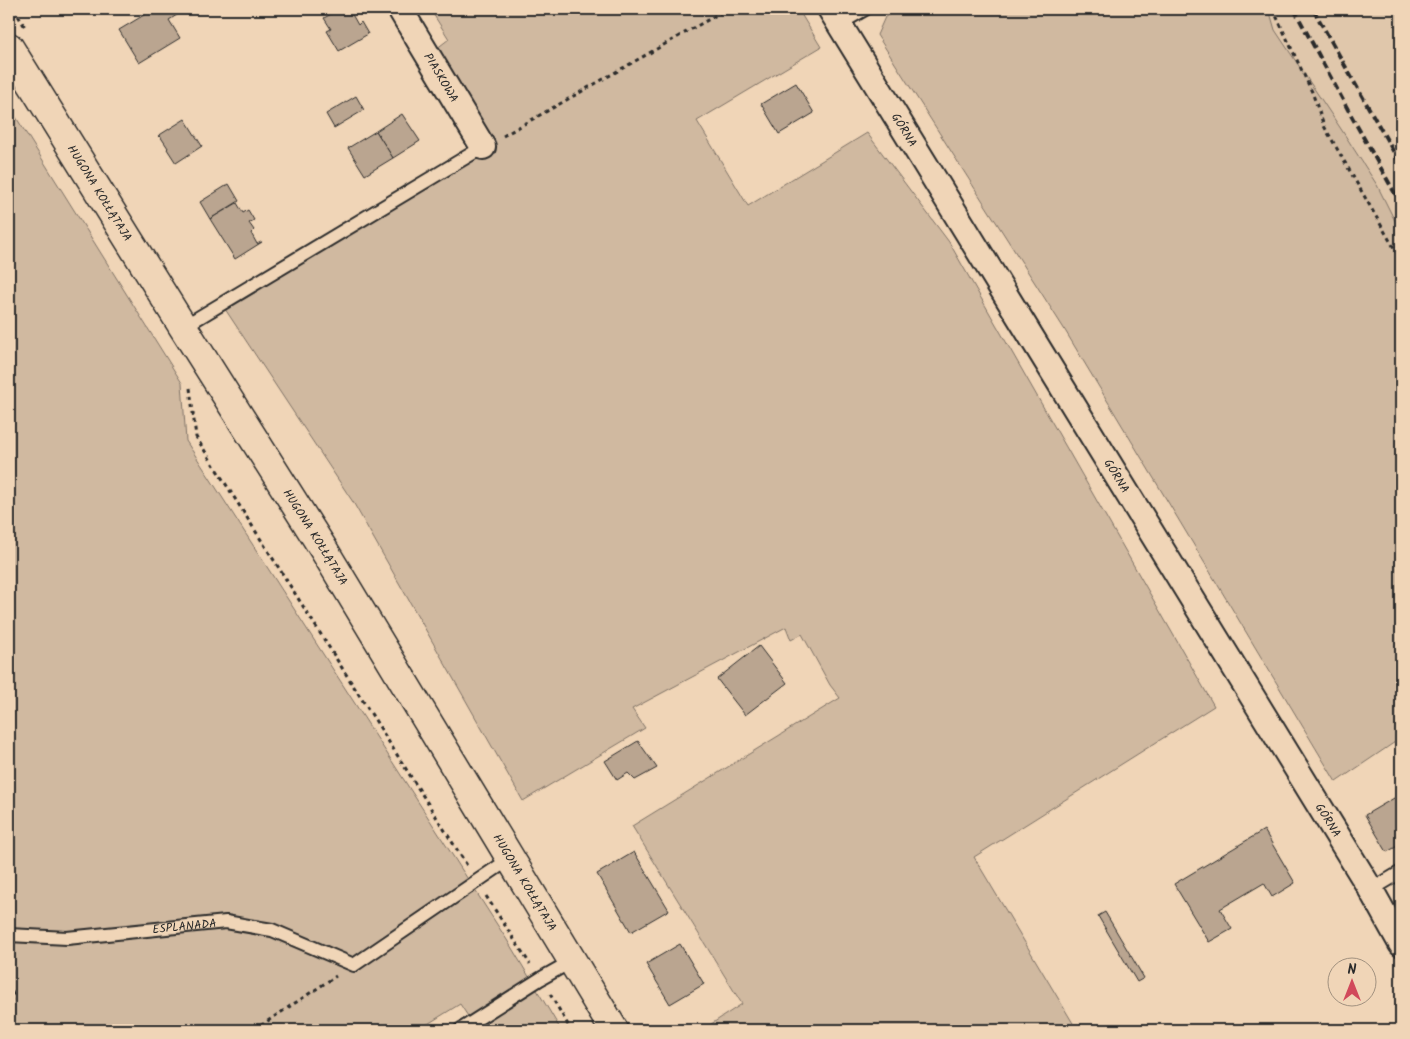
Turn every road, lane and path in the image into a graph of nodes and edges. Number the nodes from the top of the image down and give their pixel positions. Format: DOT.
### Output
graph roads {
  1 [pos="400,9"];
  2 [pos="727,9"];
  3 [pos="866,9"];
  4 [pos="1273,9"];
  5 [pos="835,16"];
  6 [pos="9,47"];
  7 [pos="483,147"];
  8 [pos="1401,260"];
  9 [pos="183,327"];
  10 [pos="189,380"];
  11 [pos="511,858"];
  12 [pos="1401,872"];
  13 [pos="477,882"];
  14 [pos="1371,890"];
  15 [pos="9,935"];
  16 [pos="1401,944"];
  17 [pos="572,961"];
  18 [pos="354,965"];
  19 [pos="540,979"];
  20 [pos="9,984"];
  21 [pos="9,1005"];
  22 [pos="254,1030"];
  23 [pos="460,1030"];
  24 [pos="571,1030"];
  25 [pos="614,1030"];
  1 -- 7 [label="street, PIASKOWA"];
  2 -- 7 [label="path"];
  3 -- 5 [label="lane"];
  4 -- 8 [label="path"];
  5 -- 14 [label="street, GÓRNA"];
  6 -- 9 [label="main road, HUGONA KOŁŁĄTAJA"];
  7 -- 9 [label="lane"];
  9 -- 11 [label="main road, HUGONA KOŁŁĄTAJA"];
  10 -- 13 [label="path"];
  11 -- 13 [label="lane"];
  11 -- 17 [label="main road, HUGONA KOŁŁĄTAJA"];
  12 -- 14 [label="lane"];
  13 -- 18 [label="lane"];
  13 -- 19 [label="path"];
  14 -- 16 [label="street, GÓRNA"];
  15 -- 18 [label="lane, ESPLANADA"];
  17 -- 19 [label="lane"];
  17 -- 25 [label="main road, HUGONA KOŁŁĄTAJA"];
  18 -- 22 [label="path"];
  19 -- 23 [label="lane"];
  19 -- 24 [label="path"];
  20 -- 21 [label="path"];
}
